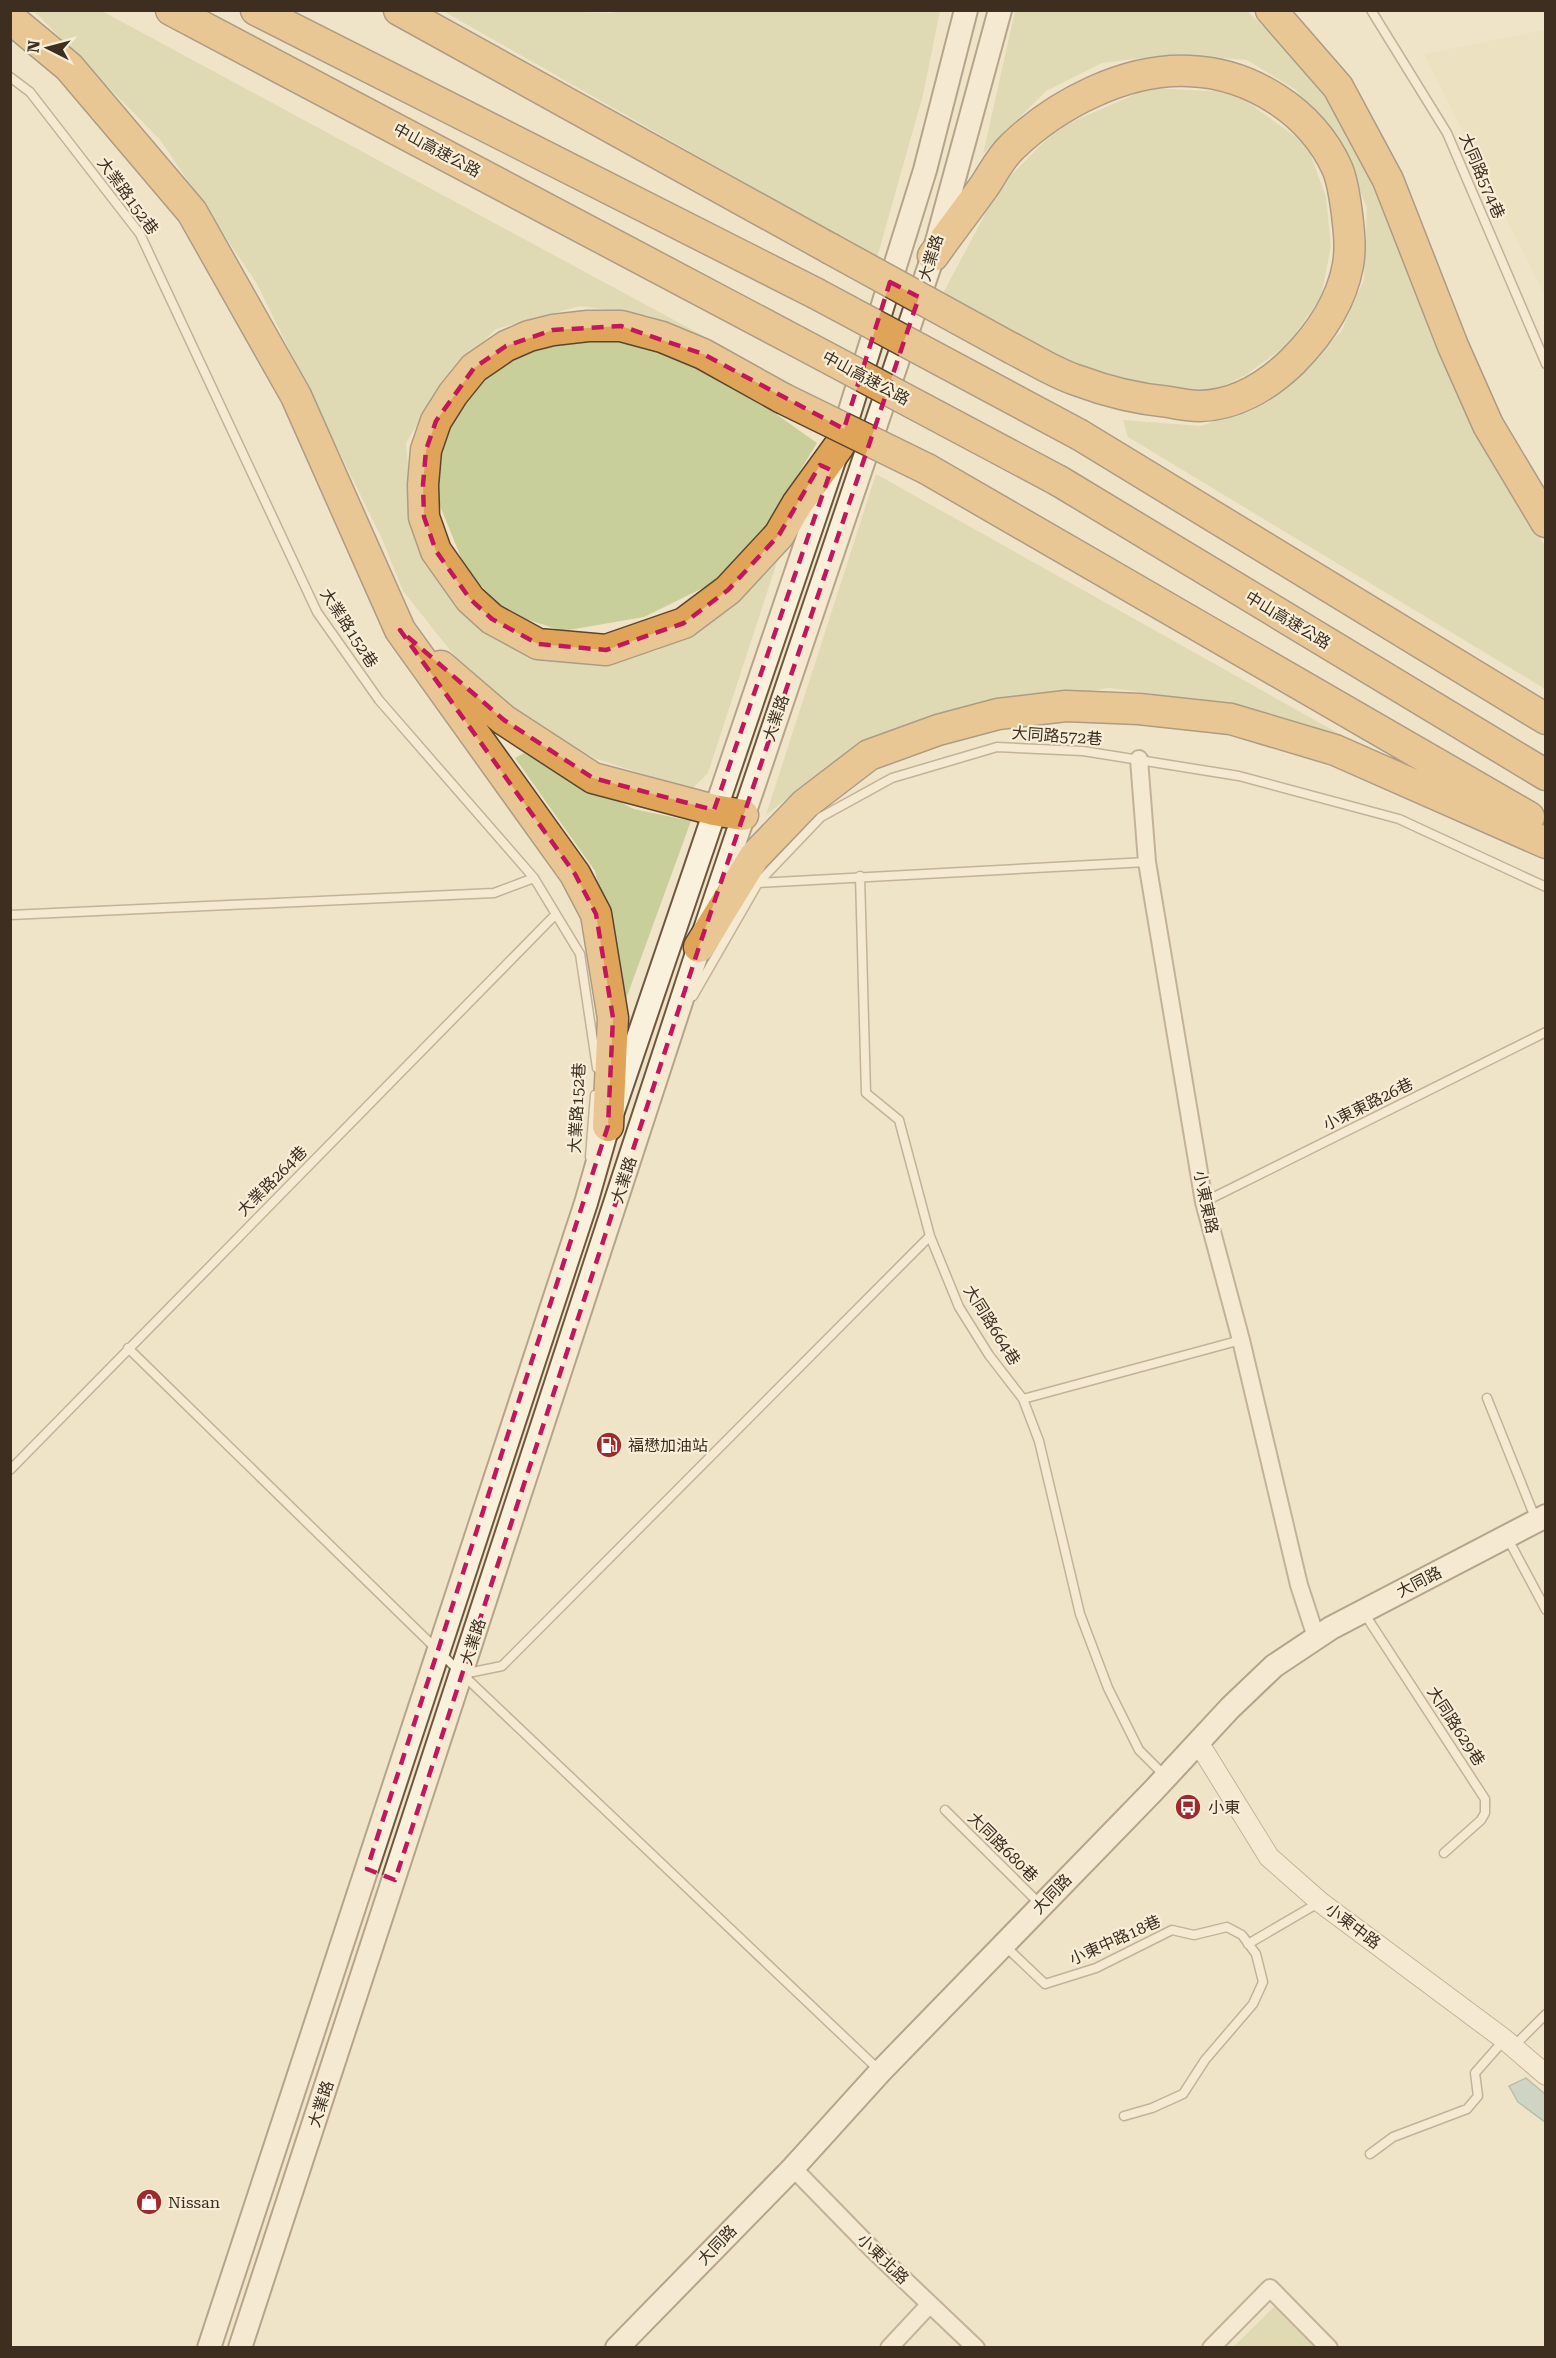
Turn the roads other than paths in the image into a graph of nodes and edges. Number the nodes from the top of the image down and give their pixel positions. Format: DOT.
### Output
graph roads {
  1 [pos="171,10"];
  2 [pos="256,10"];
  3 [pos="399,10"];
  4 [pos="966,10"];
  5 [pos="1000,10"];
  6 [pos="1271,10"];
  7 [pos="1285,10"];
  8 [pos="1371,10"];
  9 [pos="10,18"];
  10 [pos="10,77"];
  11 [pos="1338,87"];
  12 [pos="933,256"];
  13 [pos="1545,364"];
  14 [pos="839,446"];
  15 [pos="1545,522"];
  16 [pos="400,630"];
  17 [pos="1545,720"];
  18 [pos="1139,759"];
  19 [pos="1545,775"];
  20 [pos="714,810"];
  21 [pos="743,814"];
  22 [pos="1545,827"];
  23 [pos="1545,843"];
  24 [pos="1147,862"];
  25 [pos="860,876"];
  26 [pos="534,878"];
  27 [pos="758,883"];
  28 [pos="1545,887"];
  29 [pos="10,915"];
  30 [pos="555,915"];
  31 [pos="699,947"];
  32 [pos="672,1031"];
  33 [pos="1545,1032"];
  34 [pos="596,1078"];
  35 [pos="595,1089"];
  36 [pos="608,1126"];
  37 [pos="1204,1202"];
  38 [pos="586,1203"];
  39 [pos="930,1236"];
  40 [pos="1241,1340"];
  41 [pos="128,1348"];
  42 [pos="1487,1398"];
  43 [pos="1023,1399"];
  44 [pos="10,1470"];
  45 [pos="1541,1518"];
  46 [pos="1506,1535"];
  47 [pos="1362,1610"];
  48 [pos="1545,1610"];
  49 [pos="1316,1636"];
  50 [pos="439,1651"];
  51 [pos="462,1674"];
  52 [pos="1198,1742"];
  53 [pos="1166,1777"];
  54 [pos="945,1810"];
  55 [pos="1444,1853"];
  56 [pos="367,1869"];
  57 [pos="395,1880"];
  58 [pos="1320,1902"];
  59 [pos="1041,1905"];
  60 [pos="1004,1944"];
  61 [pos="1248,1944"];
  62 [pos="1545,2014"];
  63 [pos="1509,2043"];
  64 [pos="880,2072"];
  65 [pos="1545,2075"];
  66 [pos="1124,2116"];
  67 [pos="1370,2154"];
  68 [pos="793,2168"];
  69 [pos="930,2304"];
  70 [pos="209,2348"];
  71 [pos="240,2348"];
  72 [pos="616,2348"];
  73 [pos="889,2348"];
  74 [pos="976,2348"];
  75 [pos="1211,2348"];
  76 [pos="1329,2348"];
  1 -- 19 [label="highway, 中山高速公路, bridge"];
  2 -- 17 [label="highway, bridge"];
  3 -- 12 [label="highway, bridge"];
  4 -- 14 [label="main road, 大業路"];
  5 -- 12 [label="main road, 大業路"];
  6 -- 11 [label="highway"];
  7 -- 11 [label="highway"];
  8 -- 13 [label="lane, 大同路574巷"];
  9 -- 16 [label="highway"];
  10 -- 26 [label="lane, 大業路152巷"];
  11 -- 15 [label="highway"];
  12 -- 21 [label="main road, 大業路"];
  14 -- 20 [label="main road, 大業路"];
  14 -- 22 [label="highway, bridge"];
  16 -- 20 [label="highway"];
  16 -- 36 [label="highway"];
  18 -- 24 [label="street, 小東東路"];
  18 -- 27 [label="lane, 大同路572巷"];
  18 -- 28 [label="lane, 大同路572巷"];
  20 -- 21 [label="highway"];
  20 -- 36 [label="main road, 大業路"];
  21 -- 31 [label="main road, 大業路"];
  23 -- 31 [label="highway"];
  24 -- 25 [label="lane"];
  24 -- 37 [label="street, 小東東路"];
  25 -- 27 [label="lane"];
  25 -- 39 [label="lane, 大同路664巷"];
  26 -- 29 [label="lane"];
  26 -- 30 [label="lane, 大業路152巷"];
  27 -- 32 [label="lane, 大同路572巷"];
  30 -- 34 [label="lane, 大業路152巷"];
  30 -- 41 [label="lane, 大業路264巷"];
  31 -- 32 [label="main road, 大業路"];
  32 -- 51 [label="main road, 大業路"];
  33 -- 37 [label="lane, 小東東路26巷"];
  35 -- 38 [label="lane, 大業路152巷"];
  36 -- 38 [label="main road, 大業路"];
  37 -- 40 [label="street, 小東東路"];
  38 -- 50 [label="main road, 大業路"];
  39 -- 43 [label="lane, 大同路664巷"];
  39 -- 51 [label="lane"];
  40 -- 43 [label="lane"];
  40 -- 49 [label="street, 小東東路"];
  41 -- 44 [label="lane, 大業路264巷"];
  41 -- 50 [label="lane"];
  42 -- 45 [label="lane"];
  43 -- 53 [label="lane, 大同路664巷"];
  45 -- 46 [label="main road, 大同路"];
  46 -- 47 [label="main road, 大同路"];
  46 -- 48 [label="lane"];
  47 -- 49 [label="main road, 大同路"];
  47 -- 55 [label="lane, 大同路629巷"];
  49 -- 52 [label="main road, 大同路"];
  50 -- 51 [label="lane"];
  50 -- 56 [label="main road, 大業路"];
  51 -- 57 [label="main road, 大業路"];
  51 -- 64 [label="lane"];
  52 -- 53 [label="main road, 大同路"];
  52 -- 58 [label="street, 小東中路"];
  53 -- 59 [label="main road, 大同路"];
  54 -- 59 [label="lane, 大同路680巷"];
  56 -- 57 [label="main road"];
  56 -- 70 [label="main road, 大業路"];
  57 -- 71 [label="main road, 大業路"];
  58 -- 61 [label="lane"];
  58 -- 63 [label="street, 小東中路"];
  59 -- 60 [label="main road, 大同路"];
  60 -- 61 [label="lane, 小東中路18巷"];
  60 -- 64 [label="main road, 大同路"];
  61 -- 66 [label="lane, 小東中路18巷"];
  62 -- 63 [label="lane"];
  63 -- 65 [label="street, 小東中路"];
  63 -- 67 [label="lane"];
  64 -- 68 [label="main road, 大同路"];
  68 -- 69 [label="street, 小東北路"];
  68 -- 72 [label="main road, 大同路"];
  69 -- 73 [label="street"];
  69 -- 74 [label="street, 小東北路"];
  75 -- 76 [label="street"];
}
